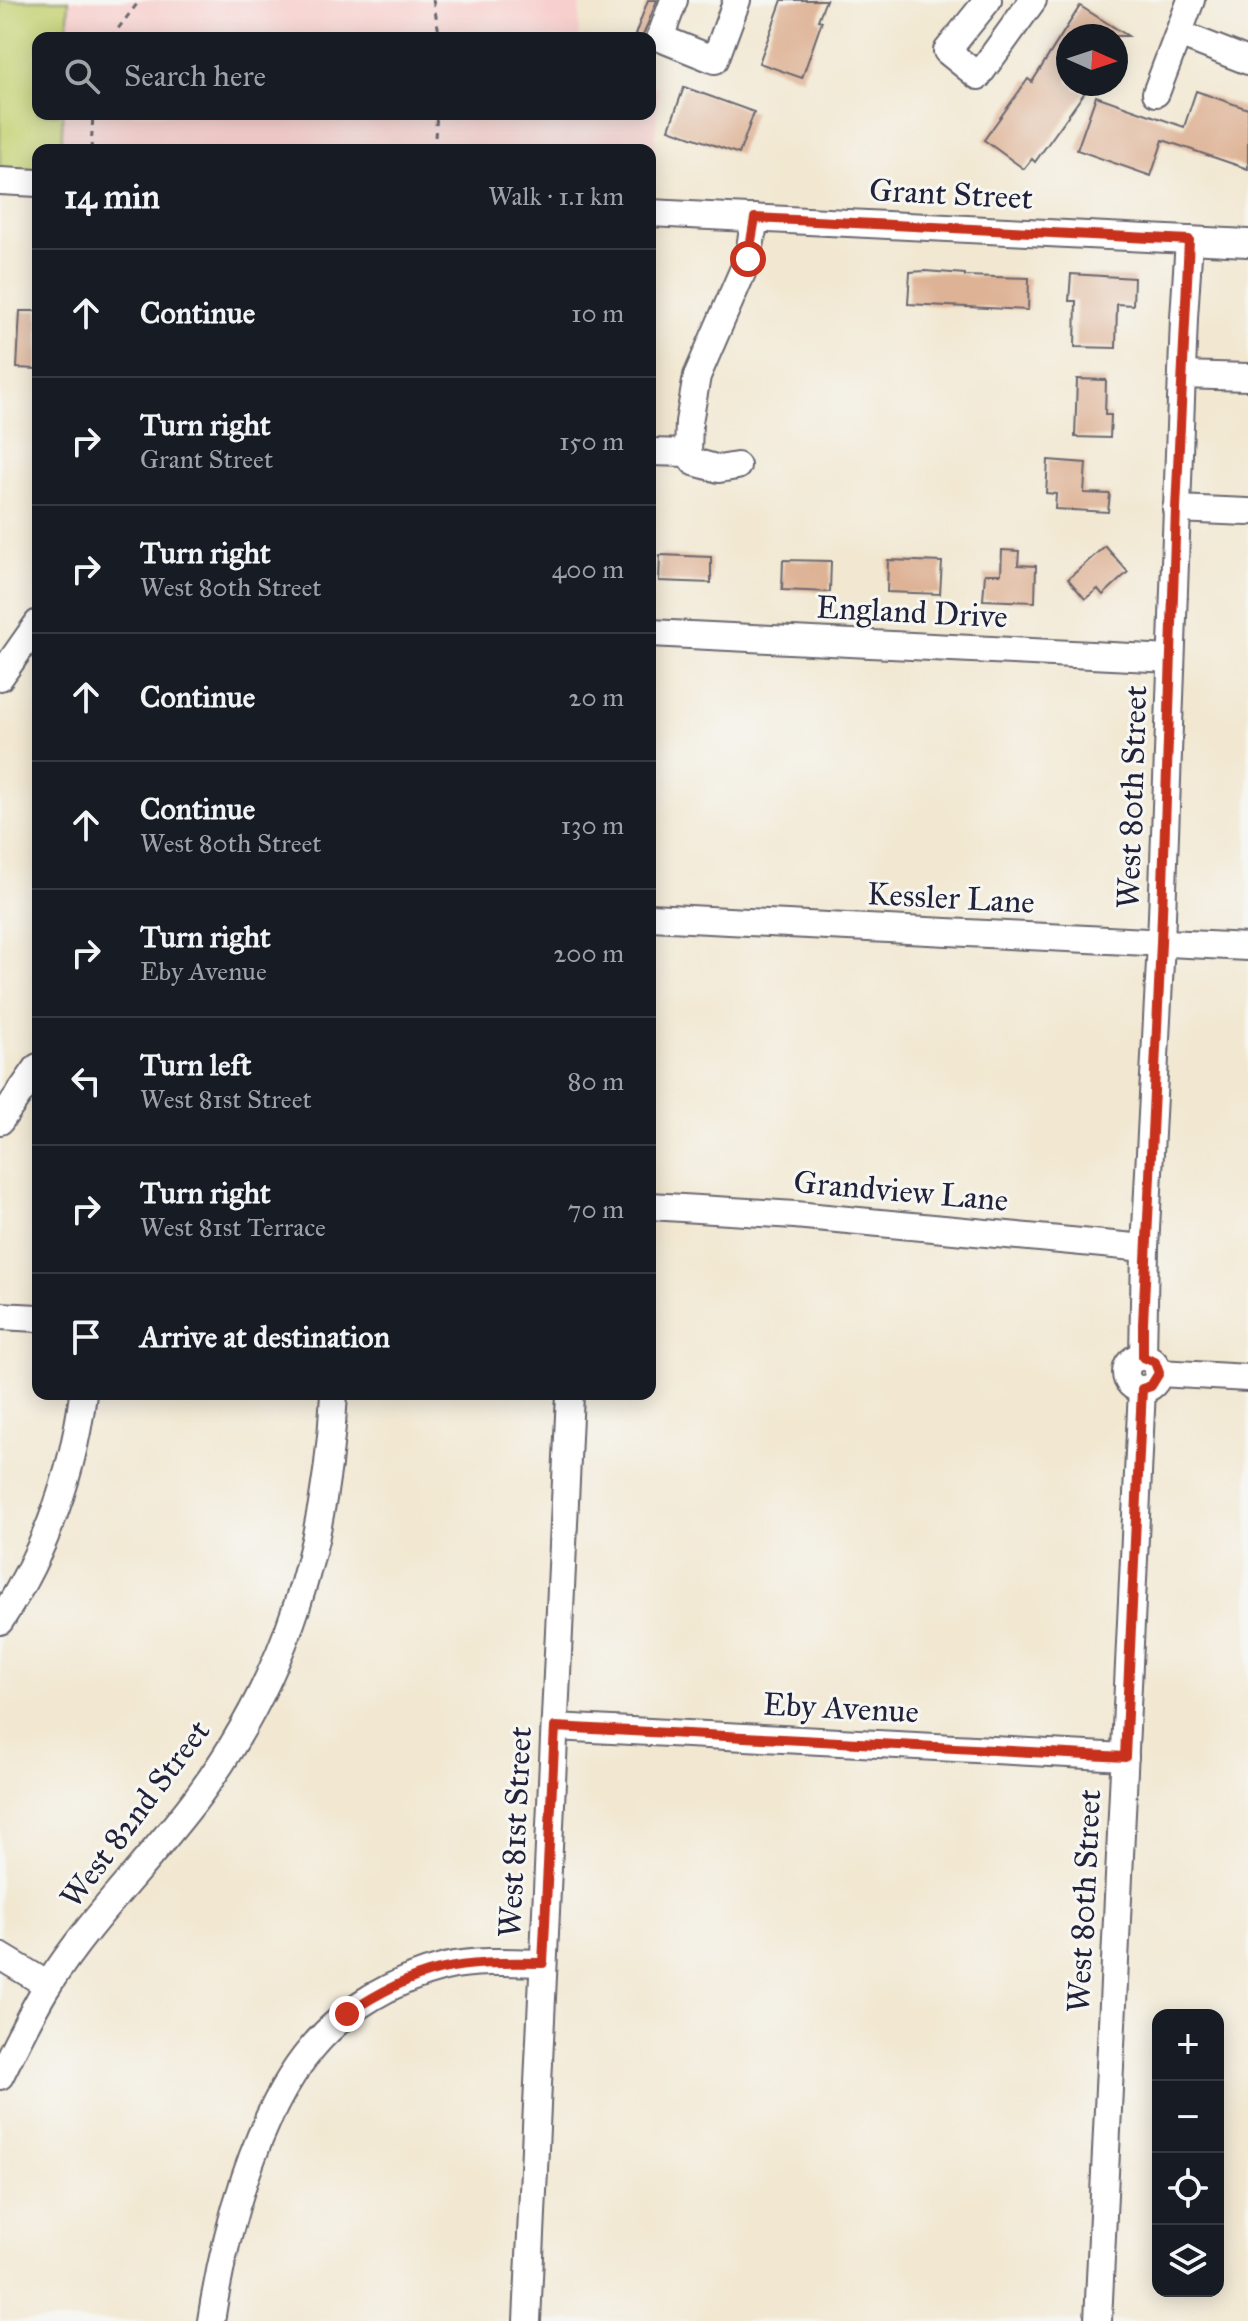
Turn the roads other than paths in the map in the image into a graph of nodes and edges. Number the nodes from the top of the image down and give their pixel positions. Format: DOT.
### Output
graph roads {
  1 [pos="674,0"];
  2 [pos="737,0"];
  3 [pos="988,0"];
  4 [pos="1033,0"];
  5 [pos="1191,0"];
  6 [pos="1179,34"];
  7 [pos="1248,61"];
  8 [pos="1156,93"];
  9 [pos="0,181"];
  10 [pos="32,183"];
  11 [pos="656,213"];
  12 [pos="755,218"];
  13 [pos="1189,240"];
  14 [pos="1248,243"];
  15 [pos="1182,375"];
  16 [pos="1248,377"];
  17 [pos="656,452"];
  18 [pos="688,453"];
  19 [pos="737,466"];
  20 [pos="1176,509"];
  21 [pos="1248,512"];
  22 [pos="32,632"];
  23 [pos="656,633"];
  24 [pos="1171,659"];
  25 [pos="0,677"];
  26 [pos="656,917"];
  27 [pos="1161,943"];
  28 [pos="1248,947"];
  29 [pos="32,1076"];
  30 [pos="0,1121"];
  31 [pos="656,1206"];
  32 [pos="1145,1248"];
  33 [pos="0,1316"];
  34 [pos="32,1318"];
  35 [pos="1148,1373"];
  36 [pos="1248,1378"];
  37 [pos="82,1400"];
  38 [pos="333,1400"];
  39 [pos="570,1400"];
  40 [pos="0,1621"];
  41 [pos="555,1727"];
  42 [pos="1125,1757"];
  43 [pos="0,1956"];
  44 [pos="543,1963"];
  45 [pos="48,1985"];
  46 [pos="0,2076"];
  47 [pos="211,2321"];
  48 [pos="527,2321"];
  49 [pos="1098,2321"];
  1 -- 2 [label="street"];
  3 -- 4 [label="street"];
  5 -- 6 [label="street"];
  6 -- 7 [label="street"];
  6 -- 8 [label="street"];
  9 -- 10 [label="street"];
  11 -- 12 [label="street, Grant Street"];
  12 -- 13 [label="street, Grant Street"];
  12 -- 18 [label="street"];
  13 -- 14 [label="street, Grant Street"];
  13 -- 15 [label="street, West 80th Street"];
  15 -- 16 [label="street"];
  15 -- 20 [label="street, West 80th Street"];
  17 -- 18 [label="street"];
  18 -- 19 [label="street"];
  20 -- 21 [label="street"];
  20 -- 24 [label="street, West 80th Street"];
  22 -- 25 [label="street"];
  23 -- 24 [label="street, England Drive"];
  24 -- 27 [label="street, West 80th Street"];
  26 -- 27 [label="street, Kessler Lane"];
  27 -- 28 [label="street, Kessler Lane"];
  27 -- 32 [label="street, West 80th Street"];
  29 -- 30 [label="street"];
  31 -- 32 [label="street, Grandview Lane"];
  32 -- 35 [label="street, West 80th Street"];
  33 -- 34 [label="street"];
  35 -- 36 [label="street"];
  35 -- 42 [label="street, West 80th Street"];
  37 -- 40 [label="street"];
  38 -- 45 [label="street, West 82nd Street"];
  39 -- 41 [label="street, West 81st Street"];
  41 -- 42 [label="street, Eby Avenue"];
  41 -- 44 [label="street, West 81st Street"];
  42 -- 49 [label="street, West 80th Street"];
  43 -- 45 [label="street"];
  44 -- 47 [label="street"];
  44 -- 48 [label="street, West 81st Street"];
  45 -- 46 [label="street, West 82nd Street"];
}
